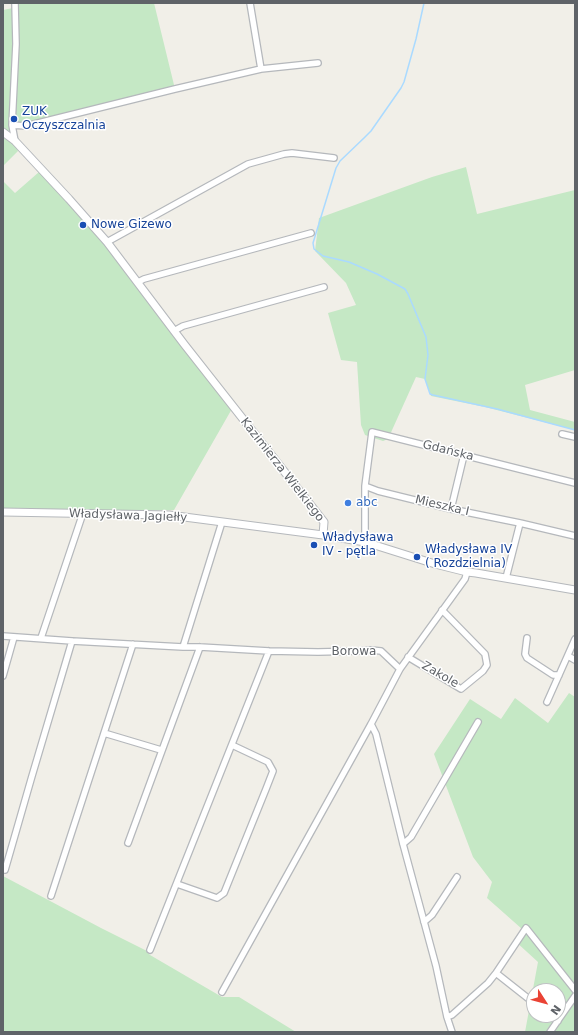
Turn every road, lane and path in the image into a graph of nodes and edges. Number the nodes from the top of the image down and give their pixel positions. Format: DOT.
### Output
graph roads {
  1 [pos="15,3"];
  2 [pos="250,3"];
  3 [pos="318,63"];
  4 [pos="261,69"];
  5 [pos="12,125"];
  6 [pos="3,132"];
  7 [pos="15,141"];
  8 [pos="334,158"];
  9 [pos="311,233"];
  10 [pos="107,242"];
  11 [pos="138,282"];
  12 [pos="324,287"];
  13 [pos="174,330"];
  14 [pos="562,434"];
  15 [pos="575,437"];
  16 [pos="464,455"];
  17 [pos="575,483"];
  18 [pos="365,486"];
  19 [pos="451,509"];
  20 [pos="3,512"];
  21 [pos="83,514"];
  22 [pos="222,522"];
  23 [pos="520,523"];
  24 [pos="323,534"];
  25 [pos="575,536"];
  26 [pos="365,542"];
  27 [pos="467,572"];
  28 [pos="506,578"];
  29 [pos="575,590"];
  30 [pos="442,610"];
  31 [pos="3,636"];
  32 [pos="14,637"];
  33 [pos="41,638"];
  34 [pos="527,638"];
  35 [pos="575,639"];
  36 [pos="72,641"];
  37 [pos="133,644"];
  38 [pos="183,647"];
  39 [pos="200,647"];
  40 [pos="269,651"];
  41 [pos="408,656"];
  42 [pos="568,656"];
  43 [pos="575,660"];
  44 [pos="400,669"];
  45 [pos="559,675"];
  46 [pos="3,676"];
  47 [pos="547,702"];
  48 [pos="478,722"];
  49 [pos="372,724"];
  50 [pos="104,733"];
  51 [pos="232,745"];
  52 [pos="161,750"];
  53 [pos="128,843"];
  54 [pos="403,844"];
  55 [pos="5,870"];
  56 [pos="457,877"];
  57 [pos="177,884"];
  58 [pos="51,896"];
  59 [pos="424,922"];
  60 [pos="150,950"];
  61 [pos="496,973"];
  62 [pos="575,990"];
  63 [pos="222,992"];
  64 [pos="575,996"];
  65 [pos="526,997"];
  66 [pos="566,1009"];
  67 [pos="447,1017"];
  68 [pos="557,1023"];
  69 [pos="452,1032"];
  70 [pos="550,1032"];
  1 -- 5 [label="street"];
  2 -- 4 [label="street"];
  3 -- 4 [label="street"];
  4 -- 5 [label="street"];
  5 -- 7 [label="street"];
  6 -- 7 [label="street, Kazimierza Wielkiego"];
  7 -- 10 [label="street, Kazimierza Wielkiego"];
  8 -- 10 [label="street"];
  9 -- 11 [label="street"];
  10 -- 11 [label="street, Kazimierza Wielkiego"];
  11 -- 13 [label="street, Kazimierza Wielkiego"];
  12 -- 13 [label="street"];
  13 -- 24 [label="street, Kazimierza Wielkiego"];
  14 -- 15 [label="street"];
  16 -- 17 [label="street, Gdańska"];
  16 -- 18 [label="street, Gdańska"];
  16 -- 19 [label="street"];
  18 -- 19 [label="street, Mieszka I"];
  18 -- 26 [label="street"];
  19 -- 23 [label="street, Mieszka I"];
  20 -- 21 [label="street, Władysława Jagiełły"];
  21 -- 22 [label="street, Władysława Jagiełły"];
  21 -- 33 [label="street"];
  22 -- 24 [label="street, Władysława Jagiełły"];
  22 -- 38 [label="street"];
  23 -- 25 [label="street, Mieszka I"];
  23 -- 28 [label="street"];
  24 -- 26 [label="street, Władysława Jagiełły"];
  26 -- 27 [label="street, Władysława Jagiełły"];
  27 -- 28 [label="street, Władysława Jagiełły"];
  27 -- 30 [label="street"];
  28 -- 29 [label="street, Władysława Jagiełły"];
  30 -- 41 [label="street"];
  30 -- 41 [label="street, Zakole"];
  31 -- 32 [label="street, Borowa"];
  32 -- 33 [label="street, Borowa"];
  32 -- 46 [label="street"];
  33 -- 36 [label="street, Borowa"];
  34 -- 45 [label="street"];
  35 -- 42 [label="street"];
  36 -- 37 [label="street, Borowa"];
  36 -- 55 [label="street"];
  37 -- 38 [label="street, Borowa"];
  37 -- 50 [label="street"];
  38 -- 39 [label="street, Borowa"];
  39 -- 40 [label="street, Borowa"];
  39 -- 52 [label="street"];
  40 -- 44 [label="street, Borowa"];
  40 -- 51 [label="street"];
  41 -- 44 [label="street"];
  42 -- 43 [label="street"];
  42 -- 45 [label="street"];
  44 -- 49 [label="street"];
  45 -- 47 [label="street"];
  48 -- 54 [label="street"];
  49 -- 54 [label="street"];
  49 -- 63 [label="street"];
  50 -- 52 [label="street"];
  50 -- 58 [label="street"];
  51 -- 57 [label="street"];
  51 -- 57 [label="street"];
  52 -- 53 [label="street"];
  54 -- 59 [label="street"];
  56 -- 59 [label="street"];
  57 -- 60 [label="street"];
  59 -- 67 [label="street"];
  61 -- 62 [label="street"];
  61 -- 65 [label="street"];
  61 -- 67 [label="street"];
  64 -- 66 [label="street"];
  67 -- 69 [label="street"];
  68 -- 70 [label="street"];
}
